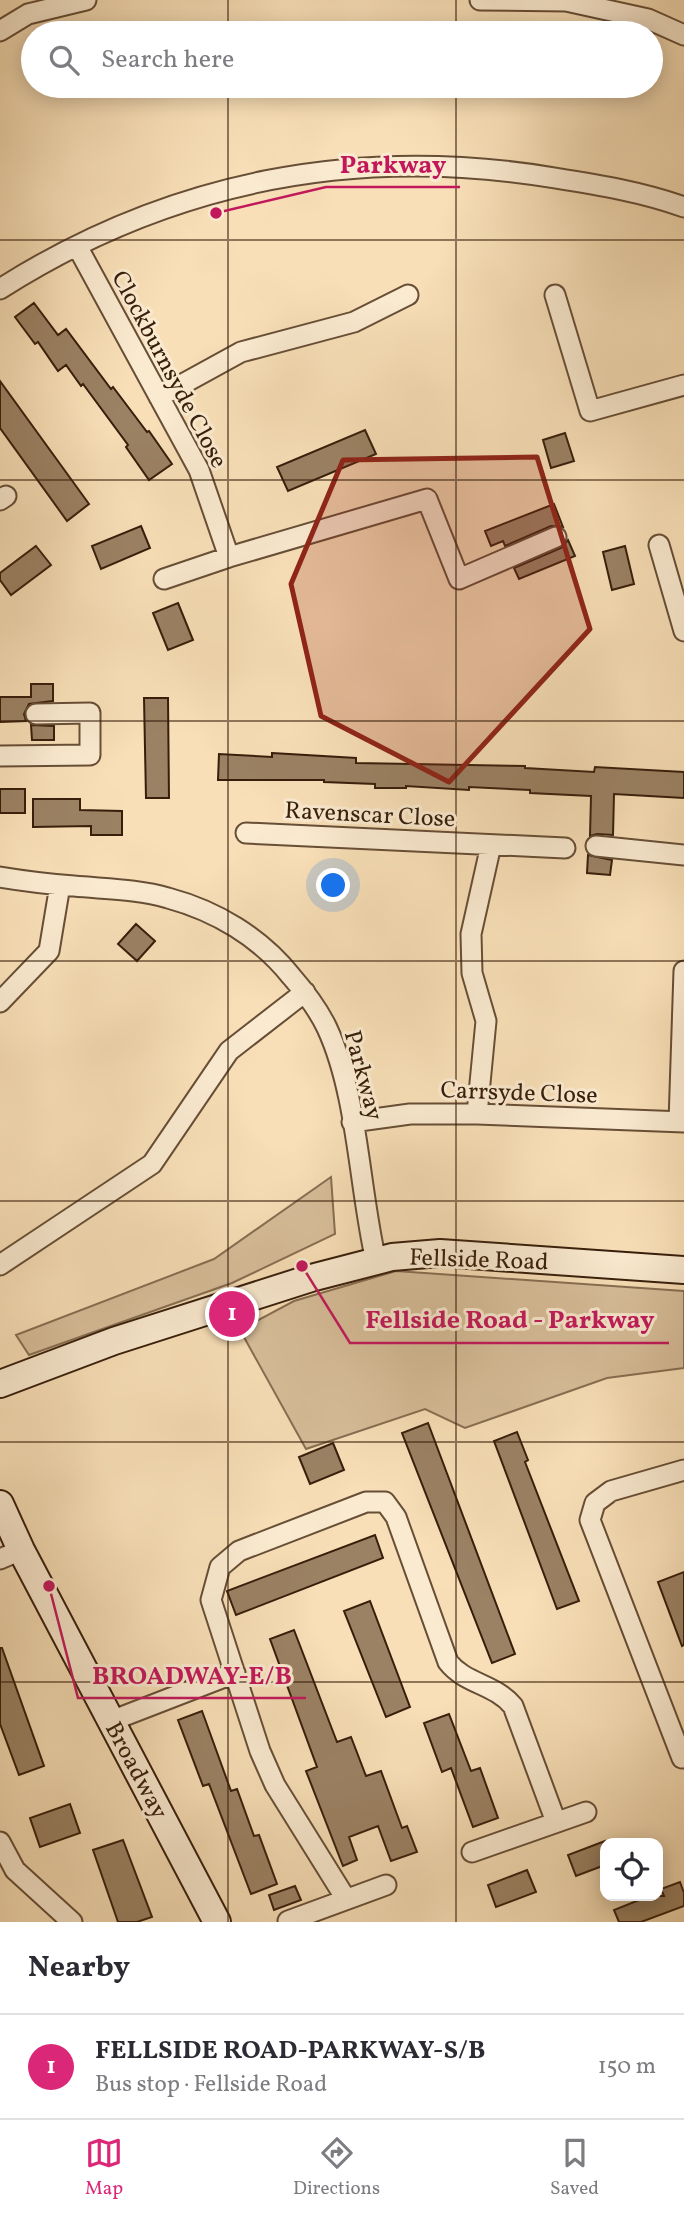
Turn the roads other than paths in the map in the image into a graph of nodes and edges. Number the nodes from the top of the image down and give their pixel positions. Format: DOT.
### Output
graph roads {
  1 [pos="86,0"];
  2 [pos="480,0"];
  3 [pos="652,21"];
  4 [pos="663,26"];
  5 [pos="0,31"];
  6 [pos="684,35"];
  7 [pos="684,207"];
  8 [pos="77,246"];
  9 [pos="0,289"];
  10 [pos="408,295"];
  11 [pos="555,295"];
  12 [pos="684,385"];
  13 [pos="159,397"];
  14 [pos="556,537"];
  15 [pos="659,545"];
  16 [pos="229,557"];
  17 [pos="676,571"];
  18 [pos="164,579"];
  19 [pos="684,632"];
  20 [pos="36,714"];
  21 [pos="0,756"];
  22 [pos="246,833"];
  23 [pos="491,845"];
  24 [pos="596,846"];
  25 [pos="565,848"];
  26 [pos="684,855"];
  27 [pos="0,877"];
  28 [pos="60,885"];
  29 [pos="684,971"];
  30 [pos="305,992"];
  31 [pos="0,1002"];
  32 [pos="477,1114"];
  33 [pos="352,1122"];
  34 [pos="682,1122"];
  35 [pos="376,1261"];
  36 [pos="0,1265"];
  37 [pos="684,1270"];
  38 [pos="0,1384"];
  39 [pos="684,1470"];
  40 [pos="0,1504"];
  41 [pos="11,1554"];
  42 [pos="235,1673"];
  43 [pos="111,1721"];
  44 [pos="682,1758"];
  45 [pos="586,1812"];
  46 [pos="556,1822"];
  47 [pos="0,1842"];
  48 [pos="472,1852"];
  49 [pos="386,1885"];
  50 [pos="346,1899"];
  51 [pos="288,1921"];
  52 [pos="72,1922"];
  53 [pos="217,1922"];
  1 -- 5 [label="street"];
  2 -- 3 [label="street"];
  4 -- 6 [label="street"];
  7 -- 8 [label="street"];
  8 -- 9 [label="street"];
  8 -- 13 [label="street, Clockburnsyde Close"];
  10 -- 13 [label="street"];
  11 -- 12 [label="street"];
  13 -- 16 [label="street, Clockburnsyde Close"];
  14 -- 16 [label="street"];
  15 -- 17 [label="street"];
  16 -- 18 [label="street"];
  17 -- 19 [label="street"];
  20 -- 21 [label="street"];
  22 -- 23 [label="street, Ravenscar Close"];
  23 -- 25 [label="street, Ravenscar Close"];
  23 -- 32 [label="street"];
  24 -- 26 [label="street"];
  27 -- 28 [label="street, Parkway"];
  28 -- 30 [label="street, Parkway"];
  28 -- 31 [label="street"];
  29 -- 34 [label="street"];
  30 -- 33 [label="street, Parkway"];
  30 -- 36 [label="street"];
  32 -- 33 [label="street, Carrsyde Close"];
  32 -- 34 [label="street, Carrsyde Close"];
  33 -- 35 [label="street, Parkway"];
  35 -- 37 [label="street, Fellside Road"];
  35 -- 38 [label="street, Fellside Road"];
  39 -- 44 [label="street"];
  40 -- 41 [label="street, Broadway"];
  41 -- 43 [label="street, Broadway"];
  42 -- 43 [label="street"];
  42 -- 46 [label="street"];
  42 -- 50 [label="street"];
  43 -- 53 [label="street, Broadway"];
  45 -- 46 [label="street"];
  46 -- 48 [label="street"];
  47 -- 52 [label="street"];
  49 -- 50 [label="street"];
  50 -- 51 [label="street"];
}
